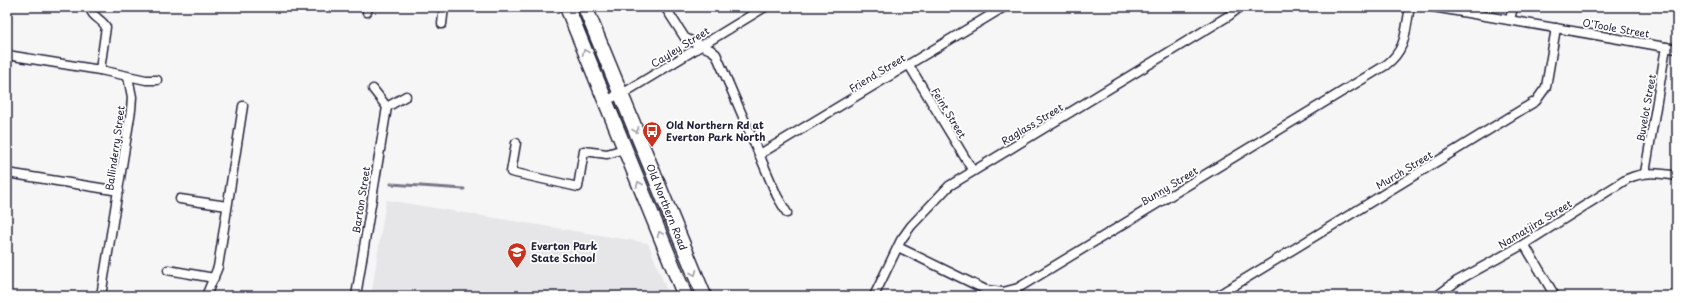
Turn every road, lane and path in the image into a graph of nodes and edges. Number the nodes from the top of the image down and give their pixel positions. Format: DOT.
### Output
graph roads {
  1 [pos="90,7"];
  2 [pos="444,7"];
  3 [pos="567,7"];
  4 [pos="585,7"];
  5 [pos="665,7"];
  6 [pos="765,7"];
  7 [pos="1004,7"];
  8 [pos="1240,7"];
  9 [pos="1410,7"];
  10 [pos="1433,7"];
  11 [pos="1512,7"];
  12 [pos="1510,20"];
  13 [pos="442,24"];
  14 [pos="1556,28"];
  15 [pos="702,45"];
  16 [pos="1666,47"];
  17 [pos="1677,49"];
  18 [pos="7,56"];
  19 [pos="606,58"];
  20 [pos="909,65"];
  21 [pos="100,70"];
  22 [pos="593,74"];
  23 [pos="128,77"];
  24 [pos="157,80"];
  25 [pos="373,90"];
  26 [pos="621,94"];
  27 [pos="406,96"];
  28 [pos="605,101"];
  29 [pos="243,106"];
  30 [pos="386,107"];
  31 [pos="516,143"];
  32 [pos="624,149"];
  33 [pos="760,154"];
  34 [pos="973,171"];
  35 [pos="7,173"];
  36 [pos="1645,173"];
  37 [pos="1677,176"];
  38 [pos="119,191"];
  39 [pos="180,199"];
  40 [pos="227,206"];
  41 [pos="787,213"];
  42 [pos="1524,244"];
  43 [pos="898,247"];
  44 [pos="168,270"];
  45 [pos="214,278"];
  46 [pos="1230,293"];
  47 [pos="995,294"];
  48 [pos="101,296"];
  49 [pos="206,296"];
  50 [pos="356,296"];
  51 [pos="685,296"];
  52 [pos="704,296"];
  53 [pos="874,296"];
  54 [pos="1217,296"];
  55 [pos="1437,296"];
  56 [pos="1555,296"];
  1 -- 21 [label="street"];
  2 -- 13 [label="street"];
  22 -- 3 [label="highway, Old Northern Road, one-way"];
  4 -- 19 [label="highway, Old Northern Road"];
  5 -- 15 [label="street"];
  6 -- 15 [label="street, Cayley Street"];
  7 -- 20 [label="street, Friend Street"];
  8 -- 34 [label="street, Raglass Street"];
  9 -- 47 [label="street, Bunny Street"];
  10 -- 12 [label="street, O'Toole Street"];
  11 -- 12 [label="street"];
  12 -- 14 [label="street, O'Toole Street"];
  14 -- 16 [label="street, O'Toole Street"];
  14 -- 46 [label="street, Murch Street"];
  15 -- 26 [label="street, Cayley Street"];
  15 -- 33 [label="street"];
  16 -- 17 [label="street, O'Toole Street"];
  16 -- 36 [label="street, Buvelot Street"];
  18 -- 21 [label="street"];
  19 -- 22 [label="highway"];
  19 -- 26 [label="highway, Old Northern Road"];
  20 -- 33 [label="street, Friend Street"];
  20 -- 34 [label="street, Feint Street"];
  21 -- 23 [label="street"];
  22 -- 28 [label="highway, Old Northern Road"];
  23 -- 24 [label="street"];
  23 -- 38 [label="street, Ballinderry Street"];
  25 -- 30 [label="street"];
  26 -- 28 [label="street, Cayley Street"];
  26 -- 52 [label="highway, Old Northern Road, one-way"];
  27 -- 30 [label="street"];
  28 -- 32 [label="highway, Old Northern Road"];
  29 -- 40 [label="street"];
  30 -- 50 [label="street, Barton Street"];
  31 -- 32 [label="street"];
  51 -- 32 [label="highway, Old Northern Road, one-way"];
  33 -- 41 [label="street"];
  34 -- 43 [label="street, Raglass Street"];
  35 -- 38 [label="street"];
  36 -- 37 [label="street"];
  36 -- 42 [label="street, Namatjira Street"];
  38 -- 48 [label="street, Ballinderry Street"];
  39 -- 40 [label="street"];
  40 -- 45 [label="street"];
  42 -- 55 [label="street, Namatjira Street"];
  42 -- 56 [label="street"];
  43 -- 47 [label="street, Bunny Street"];
  43 -- 53 [label="street, Raglass Street"];
  44 -- 45 [label="street"];
  45 -- 49 [label="street"];
  46 -- 54 [label="street, Murch Street"];
}
